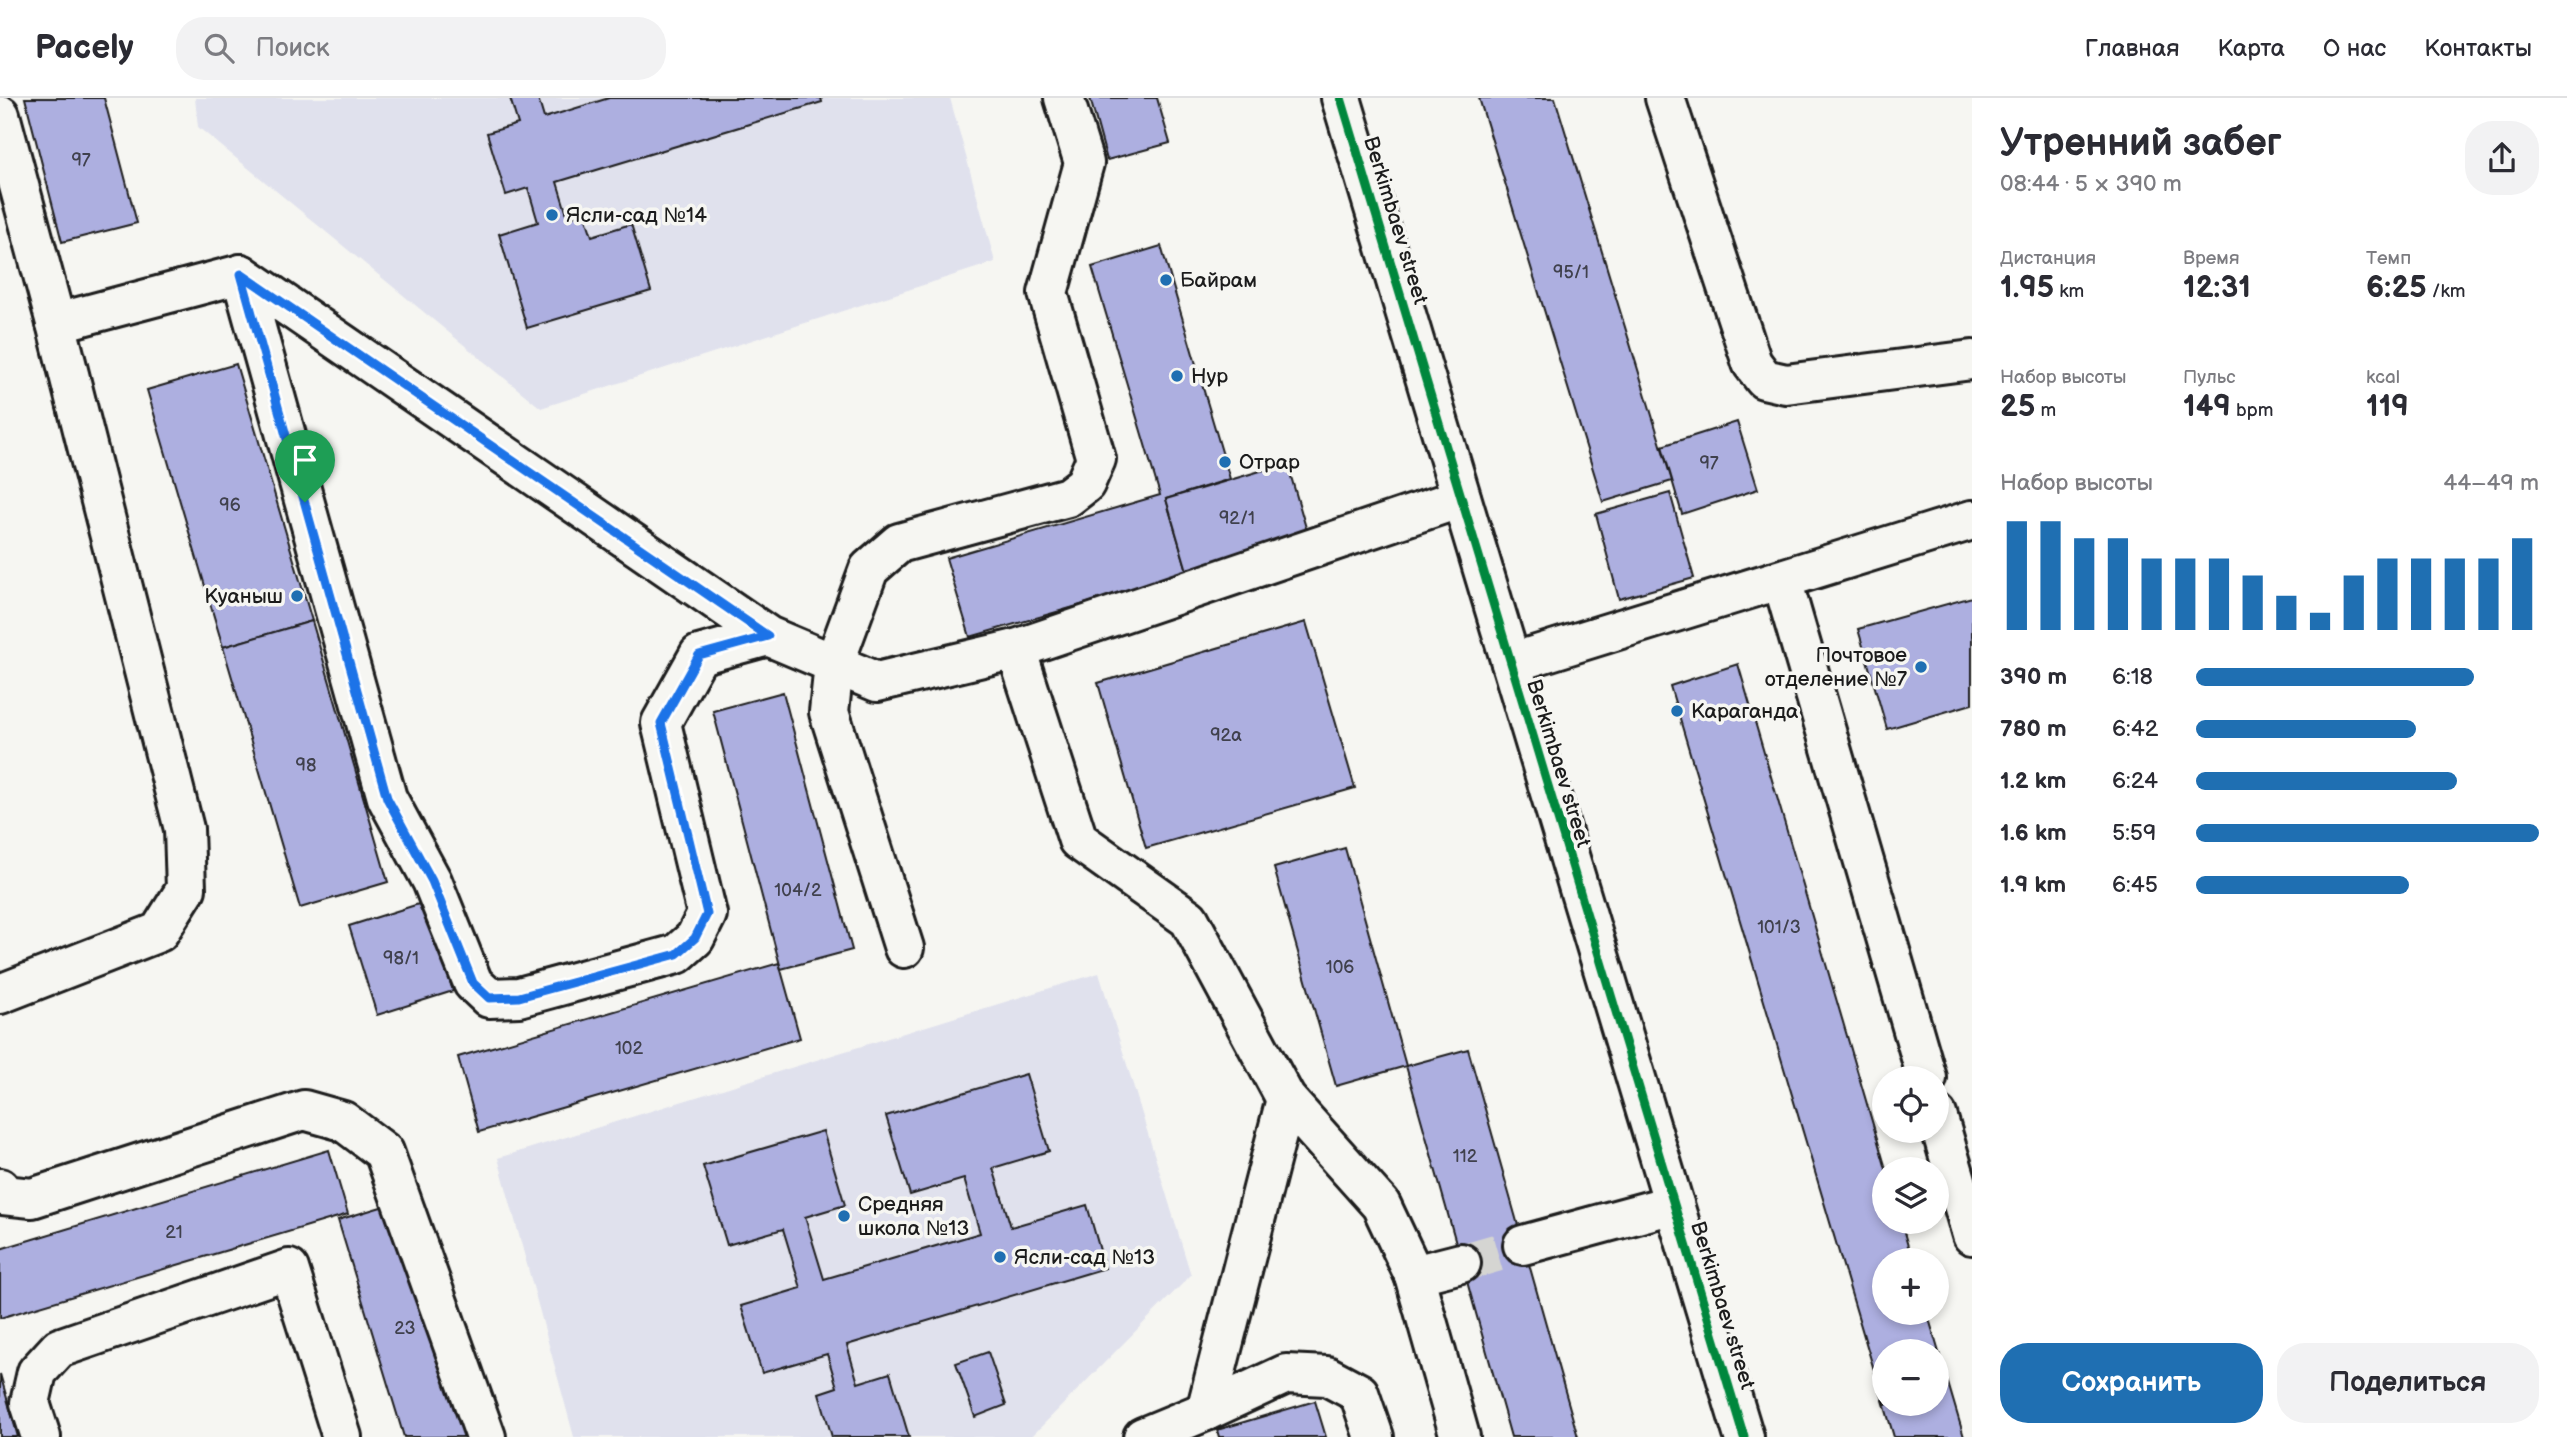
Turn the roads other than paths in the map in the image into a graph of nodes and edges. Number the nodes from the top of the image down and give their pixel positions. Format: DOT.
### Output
graph roads {
  1 [pos="1064,98"];
  2 [pos="1341,98"];
  3 [pos="1665,98"];
  4 [pos="0,115"];
  5 [pos="241,274"];
  6 [pos="56,323"];
  7 [pos="1972,360"];
  8 [pos="1461,498"];
  9 [pos="1972,520"];
  10 [pos="1782,580"];
  11 [pos="768,636"];
  12 [pos="1016,649"];
  13 [pos="1511,663"];
  14 [pos="834,664"];
  15 [pos="904,948"];
  16 [pos="0,994"];
  17 [pos="1924,1066"];
  18 [pos="1286,1099"];
  19 [pos="1945,1143"];
  20 [pos="0,1188"];
  21 [pos="1674,1204"];
  22 [pos="1972,1235"];
  23 [pos="1524,1245"];
  24 [pos="1461,1263"];
  25 [pos="1414,1275"];
  26 [pos="1206,1411"];
  27 [pos="41,1437"];
  28 [pos="342,1437"];
  29 [pos="486,1437"];
  30 [pos="1143,1437"];
  31 [pos="1374,1437"];
  32 [pos="1460,1437"];
  33 [pos="1744,1437"];
  1 -- 14 [label="street"];
  2 -- 8 [label="street, Berkimbaev street"];
  3 -- 7 [label="street"];
  4 -- 6 [label="street"];
  5 -- 6 [label="street"];
  5 -- 11 [label="street"];
  5 -- 11 [label="street"];
  6 -- 16 [label="street"];
  8 -- 12 [label="street"];
  8 -- 13 [label="street, Berkimbaev street"];
  9 -- 10 [label="street"];
  10 -- 13 [label="street"];
  10 -- 17 [label="street"];
  11 -- 14 [label="street"];
  12 -- 14 [label="street"];
  12 -- 18 [label="street"];
  13 -- 21 [label="street, Berkimbaev street"];
  14 -- 15 [label="street"];
  18 -- 25 [label="street"];
  18 -- 26 [label="street"];
  19 -- 22 [label="street"];
  20 -- 29 [label="street"];
  21 -- 23 [label="street"];
  21 -- 33 [label="street, Berkimbaev street"];
  24 -- 25 [label="street"];
  25 -- 32 [label="street"];
  26 -- 30 [label="street"];
  26 -- 31 [label="street"];
  27 -- 28 [label="street"];
}
